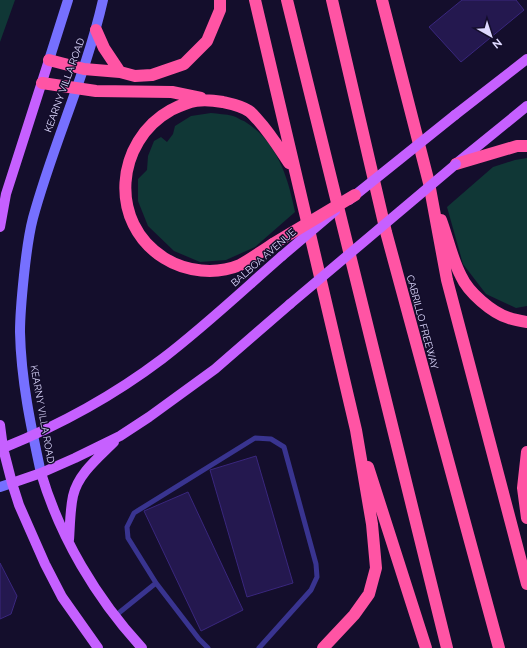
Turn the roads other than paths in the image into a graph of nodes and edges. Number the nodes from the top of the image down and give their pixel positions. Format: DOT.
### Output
graph roads {
  1 [pos="68,0"];
  2 [pos="103,0"];
  3 [pos="220,0"];
  4 [pos="255,0"];
  5 [pos="287,0"];
  6 [pos="332,0"];
  7 [pos="382,0"];
  8 [pos="96,30"];
  9 [pos="527,59"];
  10 [pos="49,60"];
  11 [pos="84,69"];
  12 [pos="120,72"];
  13 [pos="42,84"];
  14 [pos="77,87"];
  15 [pos="208,99"];
  16 [pos="527,106"];
  17 [pos="527,146"];
  18 [pos="456,164"];
  19 [pos="294,171"];
  20 [pos="429,183"];
  21 [pos="355,195"];
  22 [pos="1,214"];
  23 [pos="0,227"];
  24 [pos="527,322"];
  25 [pos="0,424"];
  26 [pos="356,430"];
  27 [pos="33,436"];
  28 [pos="120,436"];
  29 [pos="2,448"];
  30 [pos="527,452"];
  31 [pos="41,473"];
  32 [pos="12,483"];
  33 [pos="0,487"];
  34 [pos="527,518"];
  35 [pos="69,542"];
  36 [pos="156,582"];
  37 [pos="527,584"];
  38 [pos="115,616"];
  39 [pos="98,648"];
  40 [pos="142,648"];
  41 [pos="208,648"];
  42 [pos="259,648"];
  43 [pos="323,648"];
  44 [pos="426,648"];
  45 [pos="447,648"];
  46 [pos="499,648"];
  1 -- 10 [label="main road, KEARNY VILLA ROAD"];
  2 -- 8 [label="main road, KEARNY VILLA ROAD"];
  3 -- 12 [label="highway"];
  4 -- 19 [label="highway"];
  5 -- 45 [label="highway"];
  6 -- 46 [label="highway, CABRILLO FREEWAY"];
  7 -- 20 [label="highway"];
  8 -- 11 [label="main road, KEARNY VILLA ROAD"];
  8 -- 12 [label="highway"];
  9 -- 21 [label="main road, BALBOA AVENUE, bridge"];
  10 -- 11 [label="highway"];
  10 -- 13 [label="main road, KEARNY VILLA ROAD"];
  11 -- 12 [label="highway"];
  11 -- 14 [label="main road, KEARNY VILLA ROAD"];
  13 -- 14 [label="highway"];
  13 -- 22 [label="main road, KEARNY VILLA ROAD"];
  14 -- 15 [label="highway"];
  14 -- 27 [label="main road, KEARNY VILLA ROAD"];
  15 -- 19 [label="highway"];
  15 -- 21 [label="highway, bridge"];
  16 -- 18 [label="main road"];
  17 -- 18 [label="highway"];
  18 -- 28 [label="main road, bridge"];
  19 -- 26 [label="highway"];
  20 -- 24 [label="highway"];
  20 -- 37 [label="highway"];
  21 -- 27 [label="main road, BALBOA AVENUE, bridge"];
  22 -- 23 [label="main road, KEARNY VILLA ROAD"];
  25 -- 29 [label="main road"];
  26 -- 43 [label="highway"];
  26 -- 44 [label="highway"];
  27 -- 29 [label="main road, BALBOA AVENUE"];
  27 -- 31 [label="main road, KEARNY VILLA ROAD"];
  28 -- 31 [label="main road"];
  28 -- 35 [label="main road"];
  29 -- 32 [label="main road"];
  30 -- 34 [label="highway"];
  31 -- 32 [label="main road"];
  31 -- 35 [label="main road, KEARNY VILLA ROAD"];
  32 -- 33 [label="main road"];
  32 -- 39 [label="main road"];
  35 -- 38 [label="main road, KEARNY VILLA ROAD"];
  36 -- 38 [label="lane"];
  36 -- 41 [label="lane"];
  36 -- 42 [label="lane"];
  38 -- 40 [label="main road, KEARNY VILLA ROAD"];
}
